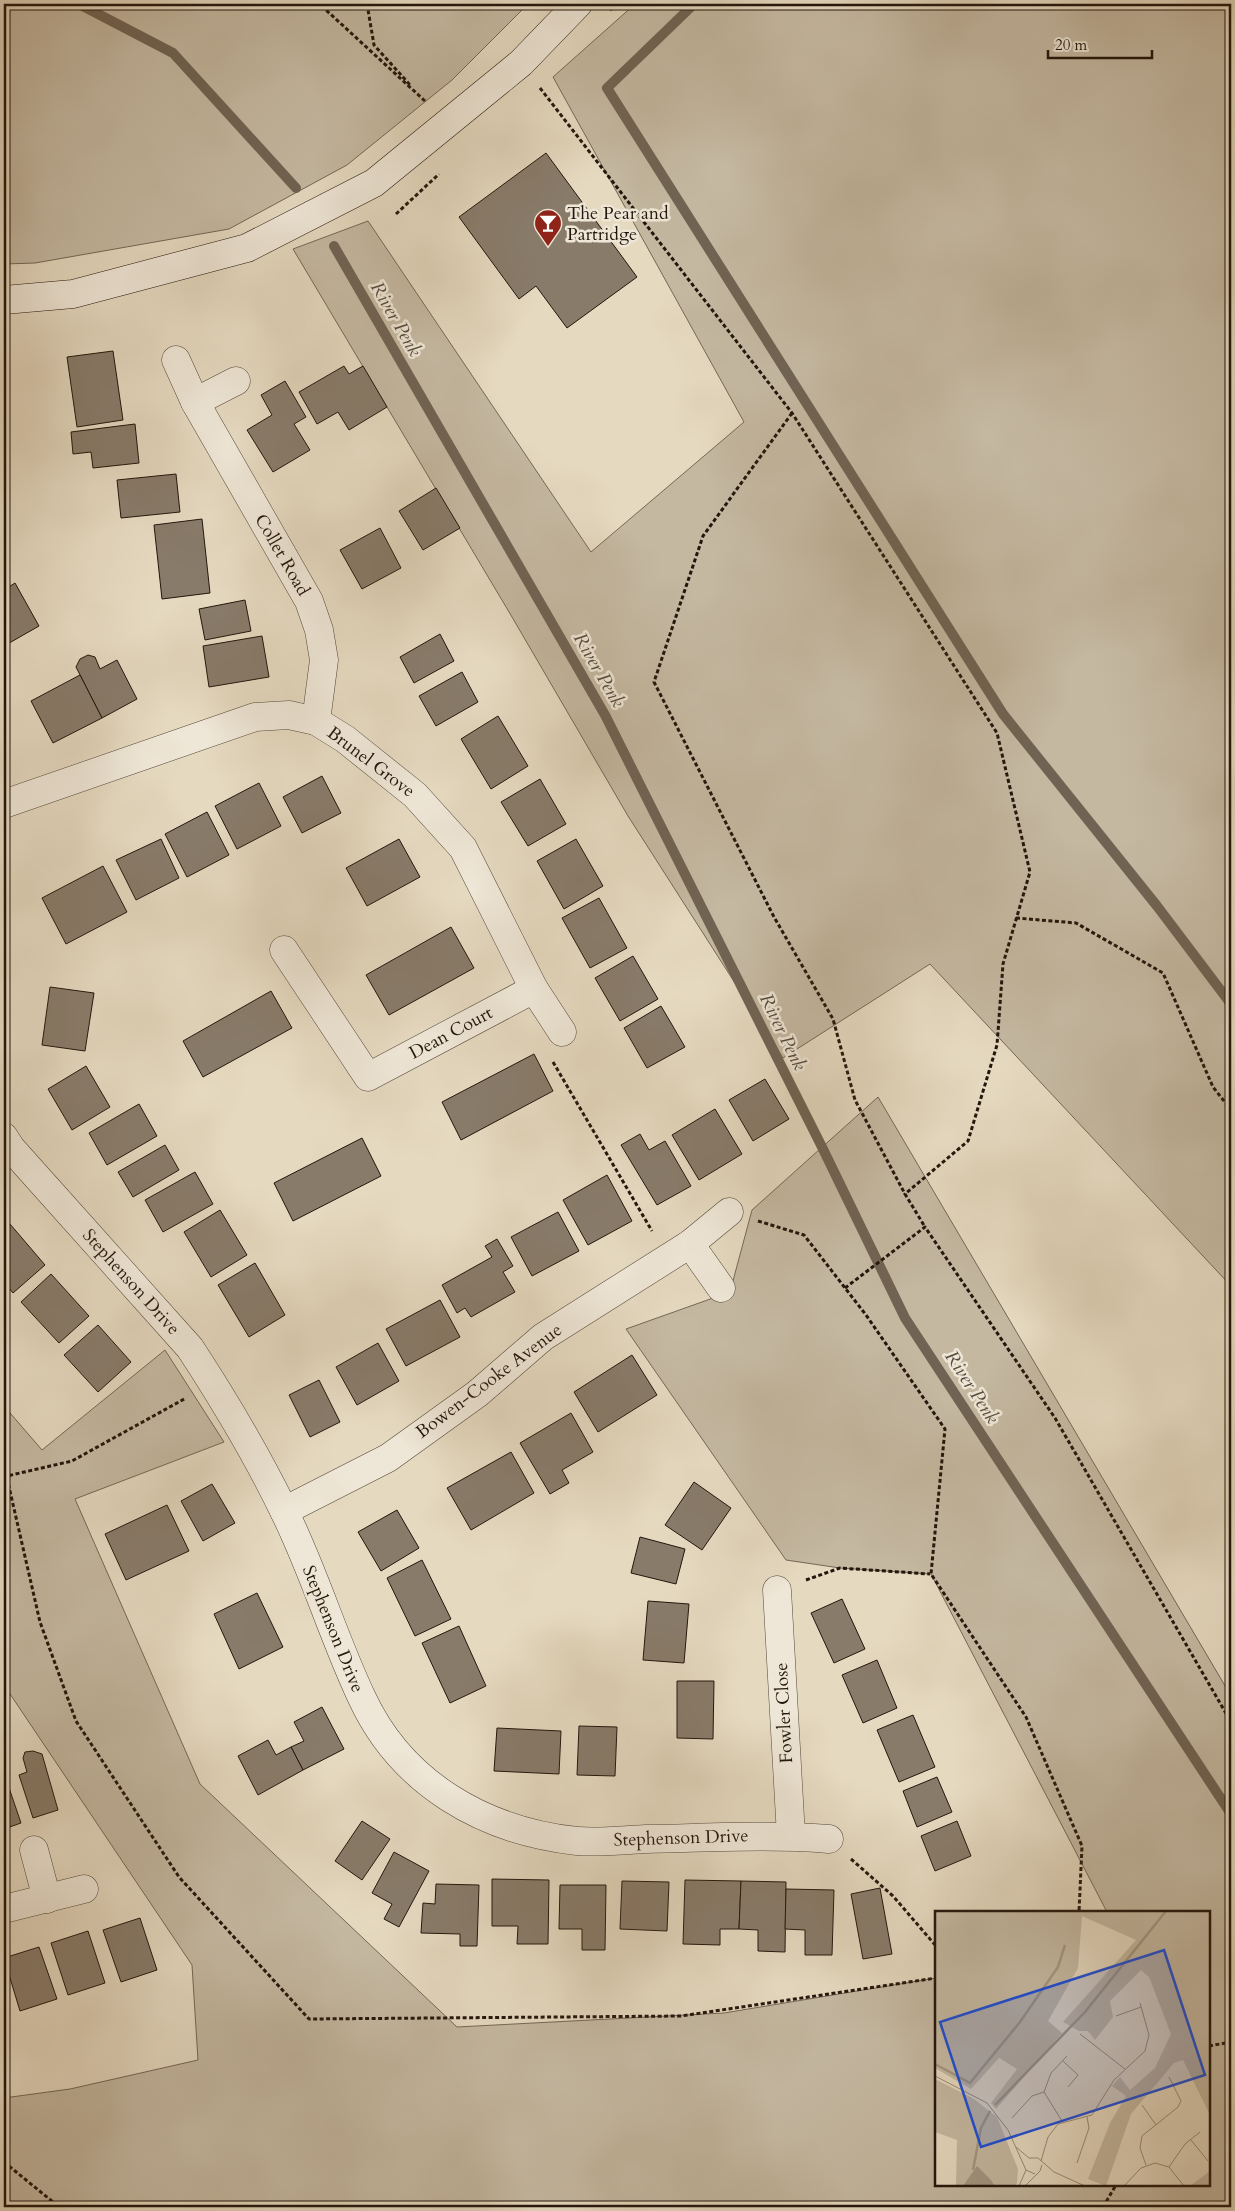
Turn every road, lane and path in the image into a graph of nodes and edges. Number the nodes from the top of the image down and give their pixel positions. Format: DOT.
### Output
graph roads {
  1 [pos="315,4"];
  2 [pos="367,4"];
  3 [pos="578,4"];
  4 [pos="521,64"];
  5 [pos="425,101"];
  6 [pos="452,122"];
  7 [pos="4,300"];
  8 [pos="176,360"];
  9 [pos="236,381"];
  10 [pos="195,402"];
  11 [pos="792,414"];
  12 [pos="316,721"];
  13 [pos="4,804"];
  14 [pos="1016,918"];
  15 [pos="284,950"];
  16 [pos="534,989"];
  17 [pos="562,1032"];
  18 [pos="550,1058"];
  19 [pos="1231,1110"];
  20 [pos="4,1137"];
  21 [pos="905,1194"];
  22 [pos="729,1212"];
  23 [pos="925,1227"];
  24 [pos="690,1244"];
  25 [pos="668,1259"];
  26 [pos="721,1288"];
  27 [pos="845,1288"];
  28 [pos="213,1383"];
  29 [pos="4,1465"];
  30 [pos="5,1477"];
  31 [pos="284,1511"];
  32 [pos="930,1574"];
  33 [pos="777,1590"];
  34 [pos="1231,1722"];
  35 [pos="790,1836"];
  36 [pos="829,1839"];
  37 [pos="34,1850"];
  38 [pos="84,1889"];
  39 [pos="47,1899"];
  40 [pos="4,1909"];
  41 [pos="1079,1911"];
  42 [pos="935,1945"];
  43 [pos="935,1978"];
  44 [pos="1231,2042"];
  45 [pos="1210,2046"];
  46 [pos="4,2162"];
  47 [pos="1115,2186"];
  48 [pos="54,2207"];
  49 [pos="1103,2207"];
  1 -- 5 [label="path"];
  2 -- 5 [label="path"];
  3 -- 4 [label="street"];
  4 -- 6 [label="street"];
  4 -- 11 [label="path"];
  5 -- 6 [label="path"];
  6 -- 7 [label="street"];
  8 -- 10 [label="street, Collet Road"];
  9 -- 10 [label="street"];
  10 -- 12 [label="street, Collet Road"];
  11 -- 14 [label="path"];
  11 -- 21 [label="path"];
  12 -- 13 [label="street, Brunel Grove"];
  12 -- 16 [label="street, Brunel Grove"];
  14 -- 19 [label="path"];
  14 -- 21 [label="path"];
  15 -- 16 [label="street, Dean Court"];
  16 -- 17 [label="street, Brunel Grove"];
  18 -- 25 [label="path"];
  20 -- 28 [label="street, Stephenson Drive"];
  21 -- 23 [label="path"];
  22 -- 24 [label="street, Bowen-Cooke Avenue"];
  22 -- 27 [label="path"];
  23 -- 27 [label="path"];
  23 -- 34 [label="path"];
  24 -- 25 [label="street, Bowen-Cooke Avenue"];
  24 -- 26 [label="street"];
  25 -- 31 [label="street, Bowen-Cooke Avenue"];
  27 -- 32 [label="path"];
  28 -- 30 [label="path"];
  28 -- 31 [label="street, Stephenson Drive"];
  29 -- 30 [label="path"];
  30 -- 43 [label="path"];
  31 -- 35 [label="street, Stephenson Drive"];
  32 -- 33 [label="path"];
  32 -- 41 [label="path"];
  33 -- 35 [label="street, Fowler Close"];
  35 -- 36 [label="street, Stephenson Drive"];
  36 -- 42 [label="path"];
  37 -- 39 [label="street"];
  38 -- 39 [label="street"];
  39 -- 40 [label="street"];
  44 -- 45 [label="path"];
  46 -- 48 [label="path"];
  47 -- 49 [label="path"];
}
